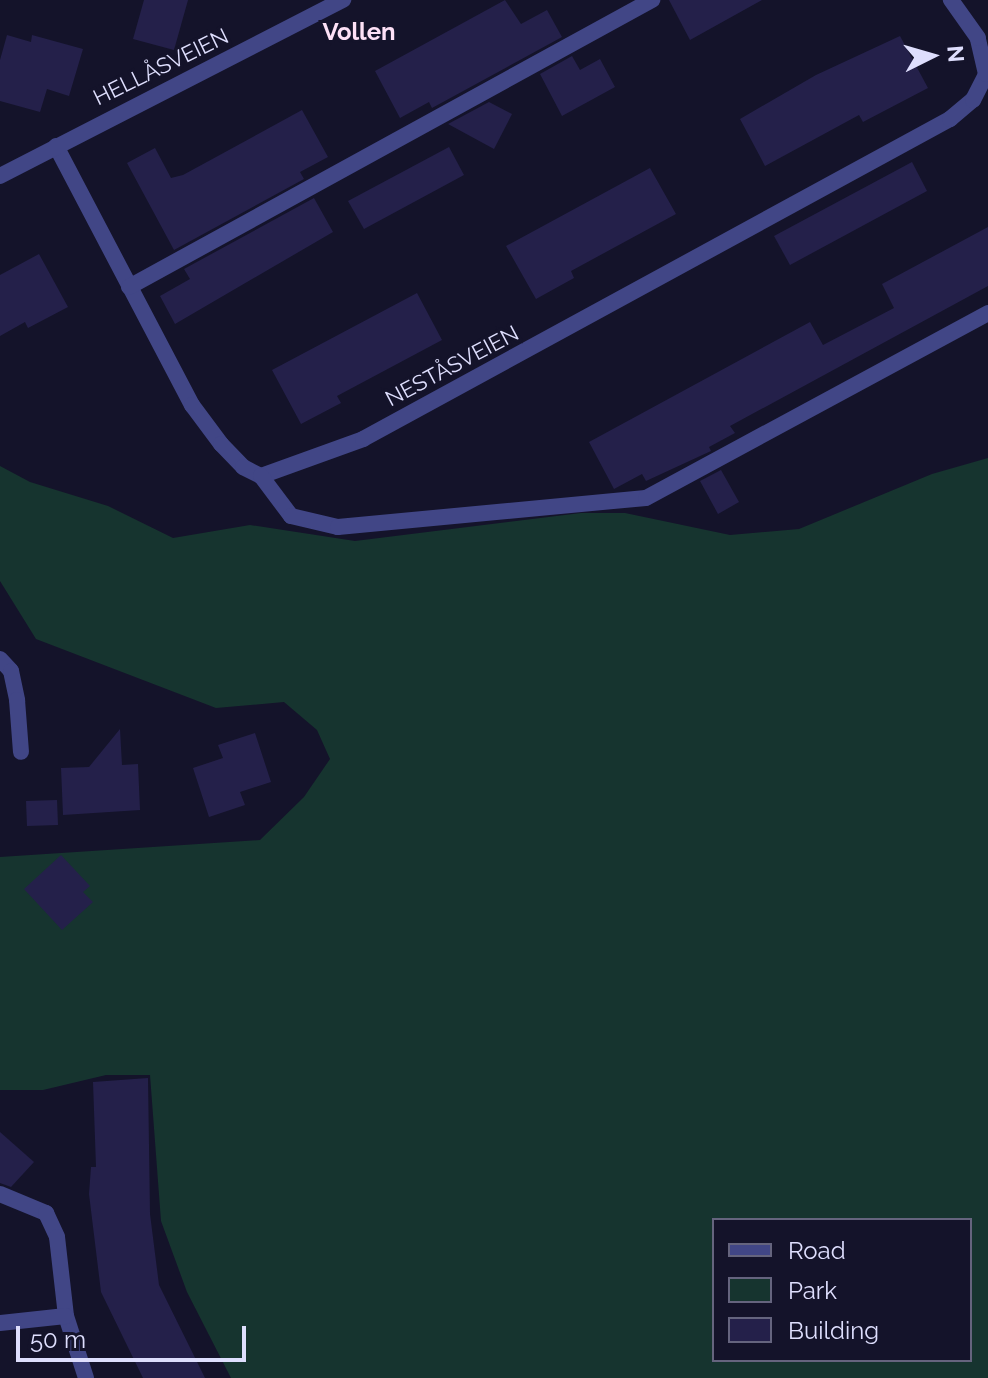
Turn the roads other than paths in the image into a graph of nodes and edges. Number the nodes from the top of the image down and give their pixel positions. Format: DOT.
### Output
graph roads {
  1 [pos="343,0"];
  2 [pos="652,0"];
  3 [pos="951,0"];
  4 [pos="987,74"];
  5 [pos="56,146"];
  6 [pos="0,176"];
  7 [pos="129,287"];
  8 [pos="988,313"];
  9 [pos="261,476"];
  10 [pos="0,659"];
  11 [pos="21,752"];
  12 [pos="0,1194"];
  13 [pos="66,1316"];
  14 [pos="0,1323"];
  15 [pos="86,1378"];
  1 -- 5 [label="street, HELLÅSVEIEN"];
  2 -- 7 [label="street"];
  3 -- 4 [label="street"];
  4 -- 9 [label="street, NESTÅSVEIEN"];
  5 -- 6 [label="street, HELLÅSVEIEN"];
  5 -- 7 [label="street"];
  7 -- 9 [label="street"];
  8 -- 9 [label="street"];
  10 -- 11 [label="street"];
  12 -- 13 [label="street"];
  13 -- 14 [label="street"];
  13 -- 15 [label="street"];
}
